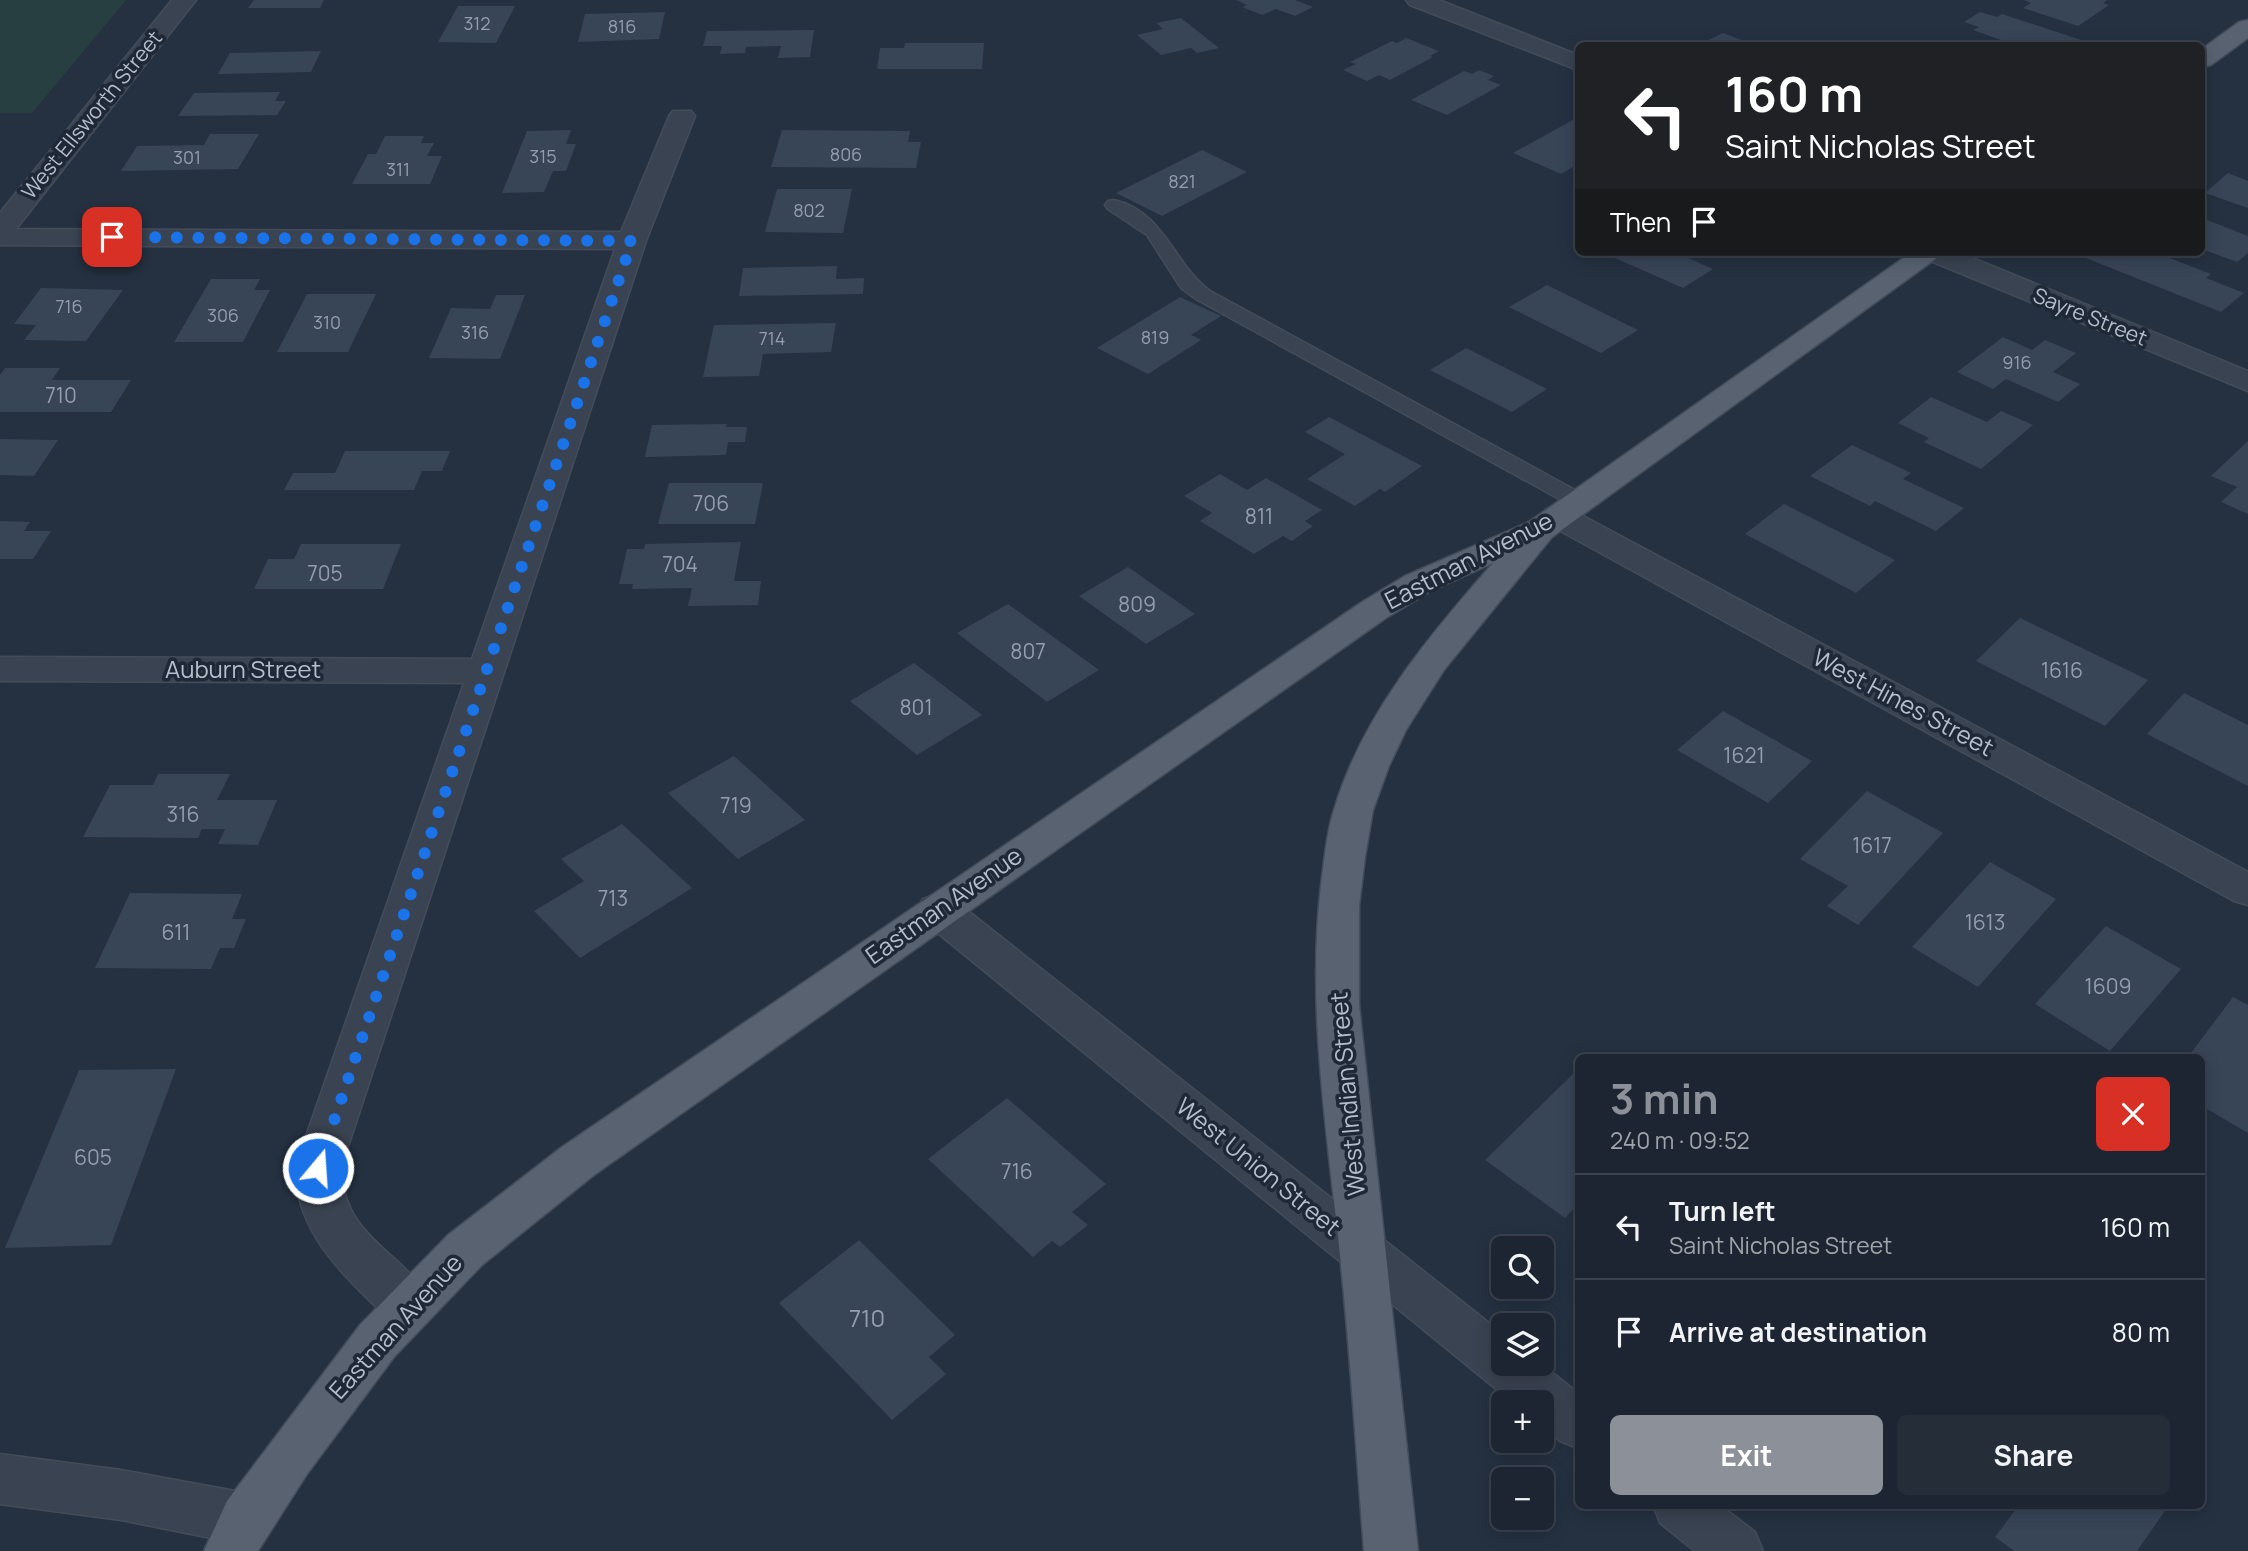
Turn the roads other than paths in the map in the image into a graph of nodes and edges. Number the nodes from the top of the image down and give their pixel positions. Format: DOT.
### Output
graph roads {
  1 [pos="184,0"];
  2 [pos="1418,0"];
  3 [pos="2246,30"];
  4 [pos="2205,58"];
  5 [pos="1575,62"];
  6 [pos="682,116"];
  7 [pos="1114,205"];
  8 [pos="0,231"];
  9 [pos="0,237"];
  10 [pos="632,241"];
  11 [pos="1926,256"];
  12 [pos="1942,256"];
  13 [pos="2248,382"];
  14 [pos="1560,515"];
  15 [pos="0,669"];
  16 [pos="485,671"];
  17 [pos="2248,890"];
  18 [pos="938,910"];
  19 [pos="1364,1252"];
  20 [pos="409,1307"];
  21 [pos="1575,1422"];
  22 [pos="0,1479"];
  23 [pos="1684,1509"];
  24 [pos="239,1535"];
  25 [pos="1391,1551"];
  26 [pos="1736,1551"];
  1 -- 8 [label="street, West Ellsworth Street"];
  2 -- 5 [label="street"];
  3 -- 4 [label="main road"];
  6 -- 10 [label="street"];
  7 -- 14 [label="lane"];
  9 -- 10 [label="street"];
  10 -- 16 [label="street"];
  11 -- 14 [label="main road, Eastman Avenue"];
  12 -- 13 [label="street, Sayre Street"];
  14 -- 17 [label="street, West Hines Street"];
  14 -- 18 [label="main road, Eastman Avenue"];
  14 -- 19 [label="main road, West Indian Street"];
  15 -- 16 [label="street, Auburn Street"];
  16 -- 20 [label="street"];
  18 -- 19 [label="street, West Union Street"];
  18 -- 20 [label="main road, Eastman Avenue"];
  19 -- 21 [label="street, West Union Street"];
  19 -- 25 [label="main road, West Indian Street"];
  20 -- 24 [label="main road, Eastman Avenue"];
  22 -- 24 [label="street, Eastman Avenue"];
  23 -- 26 [label="street"];
}
